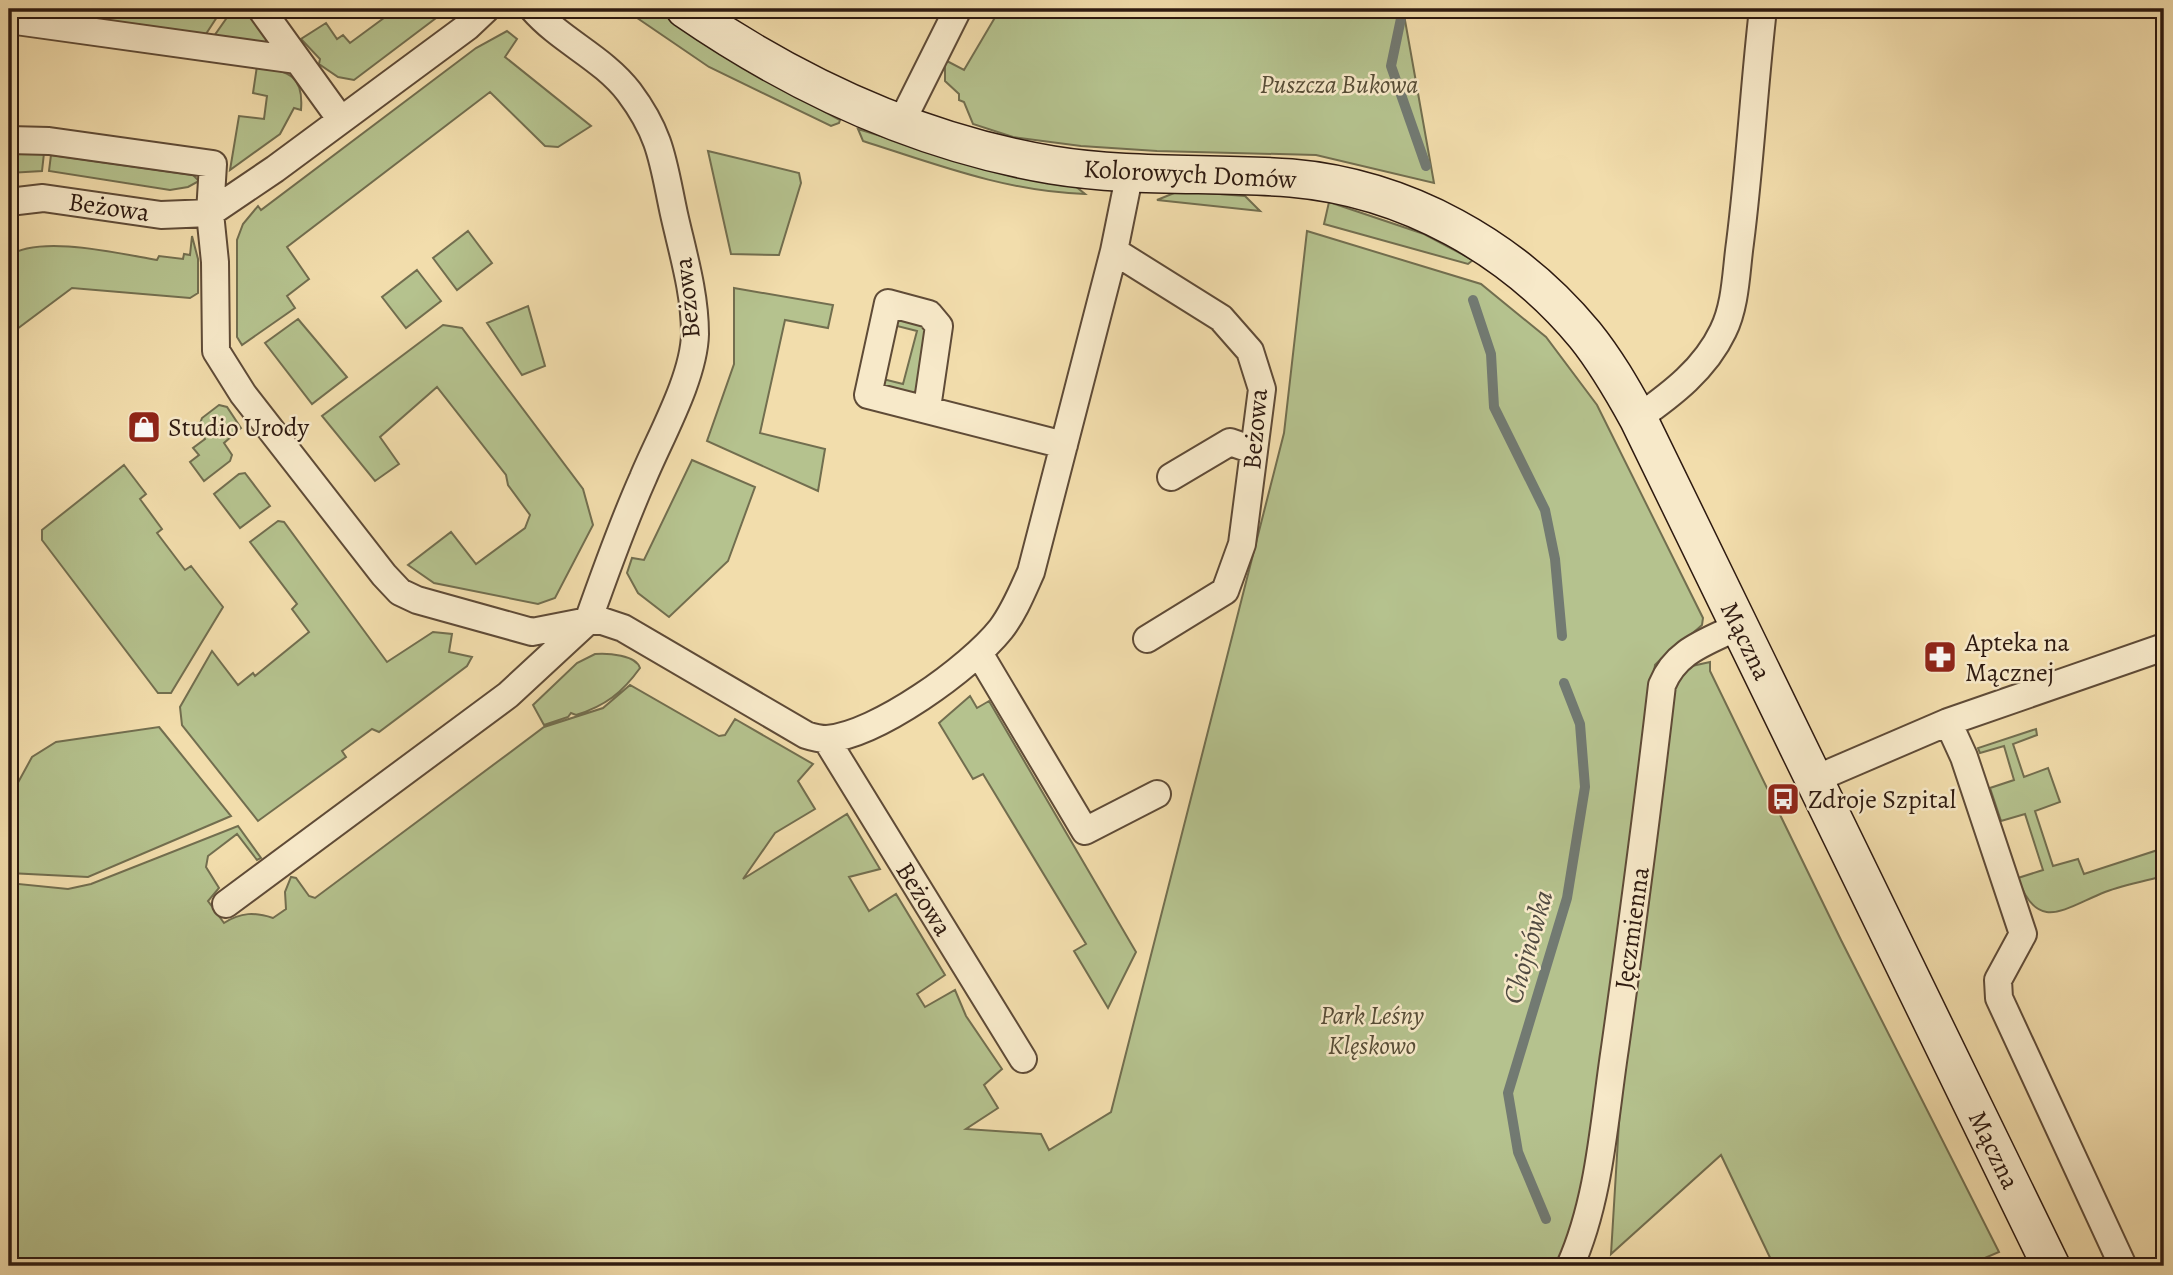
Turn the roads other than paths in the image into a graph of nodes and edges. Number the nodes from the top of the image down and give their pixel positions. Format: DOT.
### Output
graph roads {
  1 [pos="261,9"];
  2 [pos="486,9"];
  3 [pos="533,9"];
  4 [pos="685,9"];
  5 [pos="958,9"];
  6 [pos="1763,9"];
  7 [pos="9,20"];
  8 [pos="297,60"];
  9 [pos="341,120"];
  10 [pos="900,125"];
  11 [pos="9,139"];
  12 [pos="1130,173"];
  13 [pos="9,202"];
  14 [pos="210,213"];
  15 [pos="1114,251"];
  16 [pos="928,408"];
  17 [pos="1638,418"];
  18 [pos="1064,445"];
  19 [pos="1253,450"];
  20 [pos="1171,477"];
  21 [pos="587,621"];
  22 [pos="1739,626"];
  23 [pos="1147,639"];
  24 [pos="2164,648"];
  25 [pos="979,653"];
  26 [pos="1948,722"];
  27 [pos="826,739"];
  28 [pos="1813,780"];
  29 [pos="1157,794"];
  30 [pos="226,904"];
  31 [pos="1023,1059"];
  32 [pos="1570,1266"];
  33 [pos="2051,1266"];
  34 [pos="2123,1266"];
  1 -- 8 [label="street"];
  2 -- 9 [label="street"];
  3 -- 21 [label="street, Beżowa"];
  4 -- 10 [label="street, Kolorowych Domów"];
  5 -- 10 [label="street"];
  6 -- 17 [label="street"];
  7 -- 8 [label="street"];
  8 -- 9 [label="street"];
  9 -- 14 [label="street"];
  10 -- 12 [label="street, Kolorowych Domów"];
  11 -- 14 [label="street"];
  12 -- 15 [label="street"];
  12 -- 17 [label="street, Kolorowych Domów"];
  13 -- 14 [label="street, Beżowa"];
  14 -- 21 [label="street"];
  15 -- 18 [label="street"];
  15 -- 19 [label="street, Beżowa"];
  16 -- 18 [label="street"];
  17 -- 22 [label="street, Mączna"];
  18 -- 25 [label="street"];
  19 -- 20 [label="street"];
  19 -- 23 [label="street, Beżowa"];
  21 -- 27 [label="street"];
  21 -- 30 [label="street"];
  22 -- 28 [label="street, Mączna"];
  22 -- 32 [label="street, Jęczmienna"];
  24 -- 26 [label="street"];
  25 -- 27 [label="street"];
  25 -- 29 [label="street"];
  26 -- 28 [label="street"];
  26 -- 34 [label="street"];
  27 -- 31 [label="street, Beżowa"];
  28 -- 33 [label="street, Mączna"];
}
